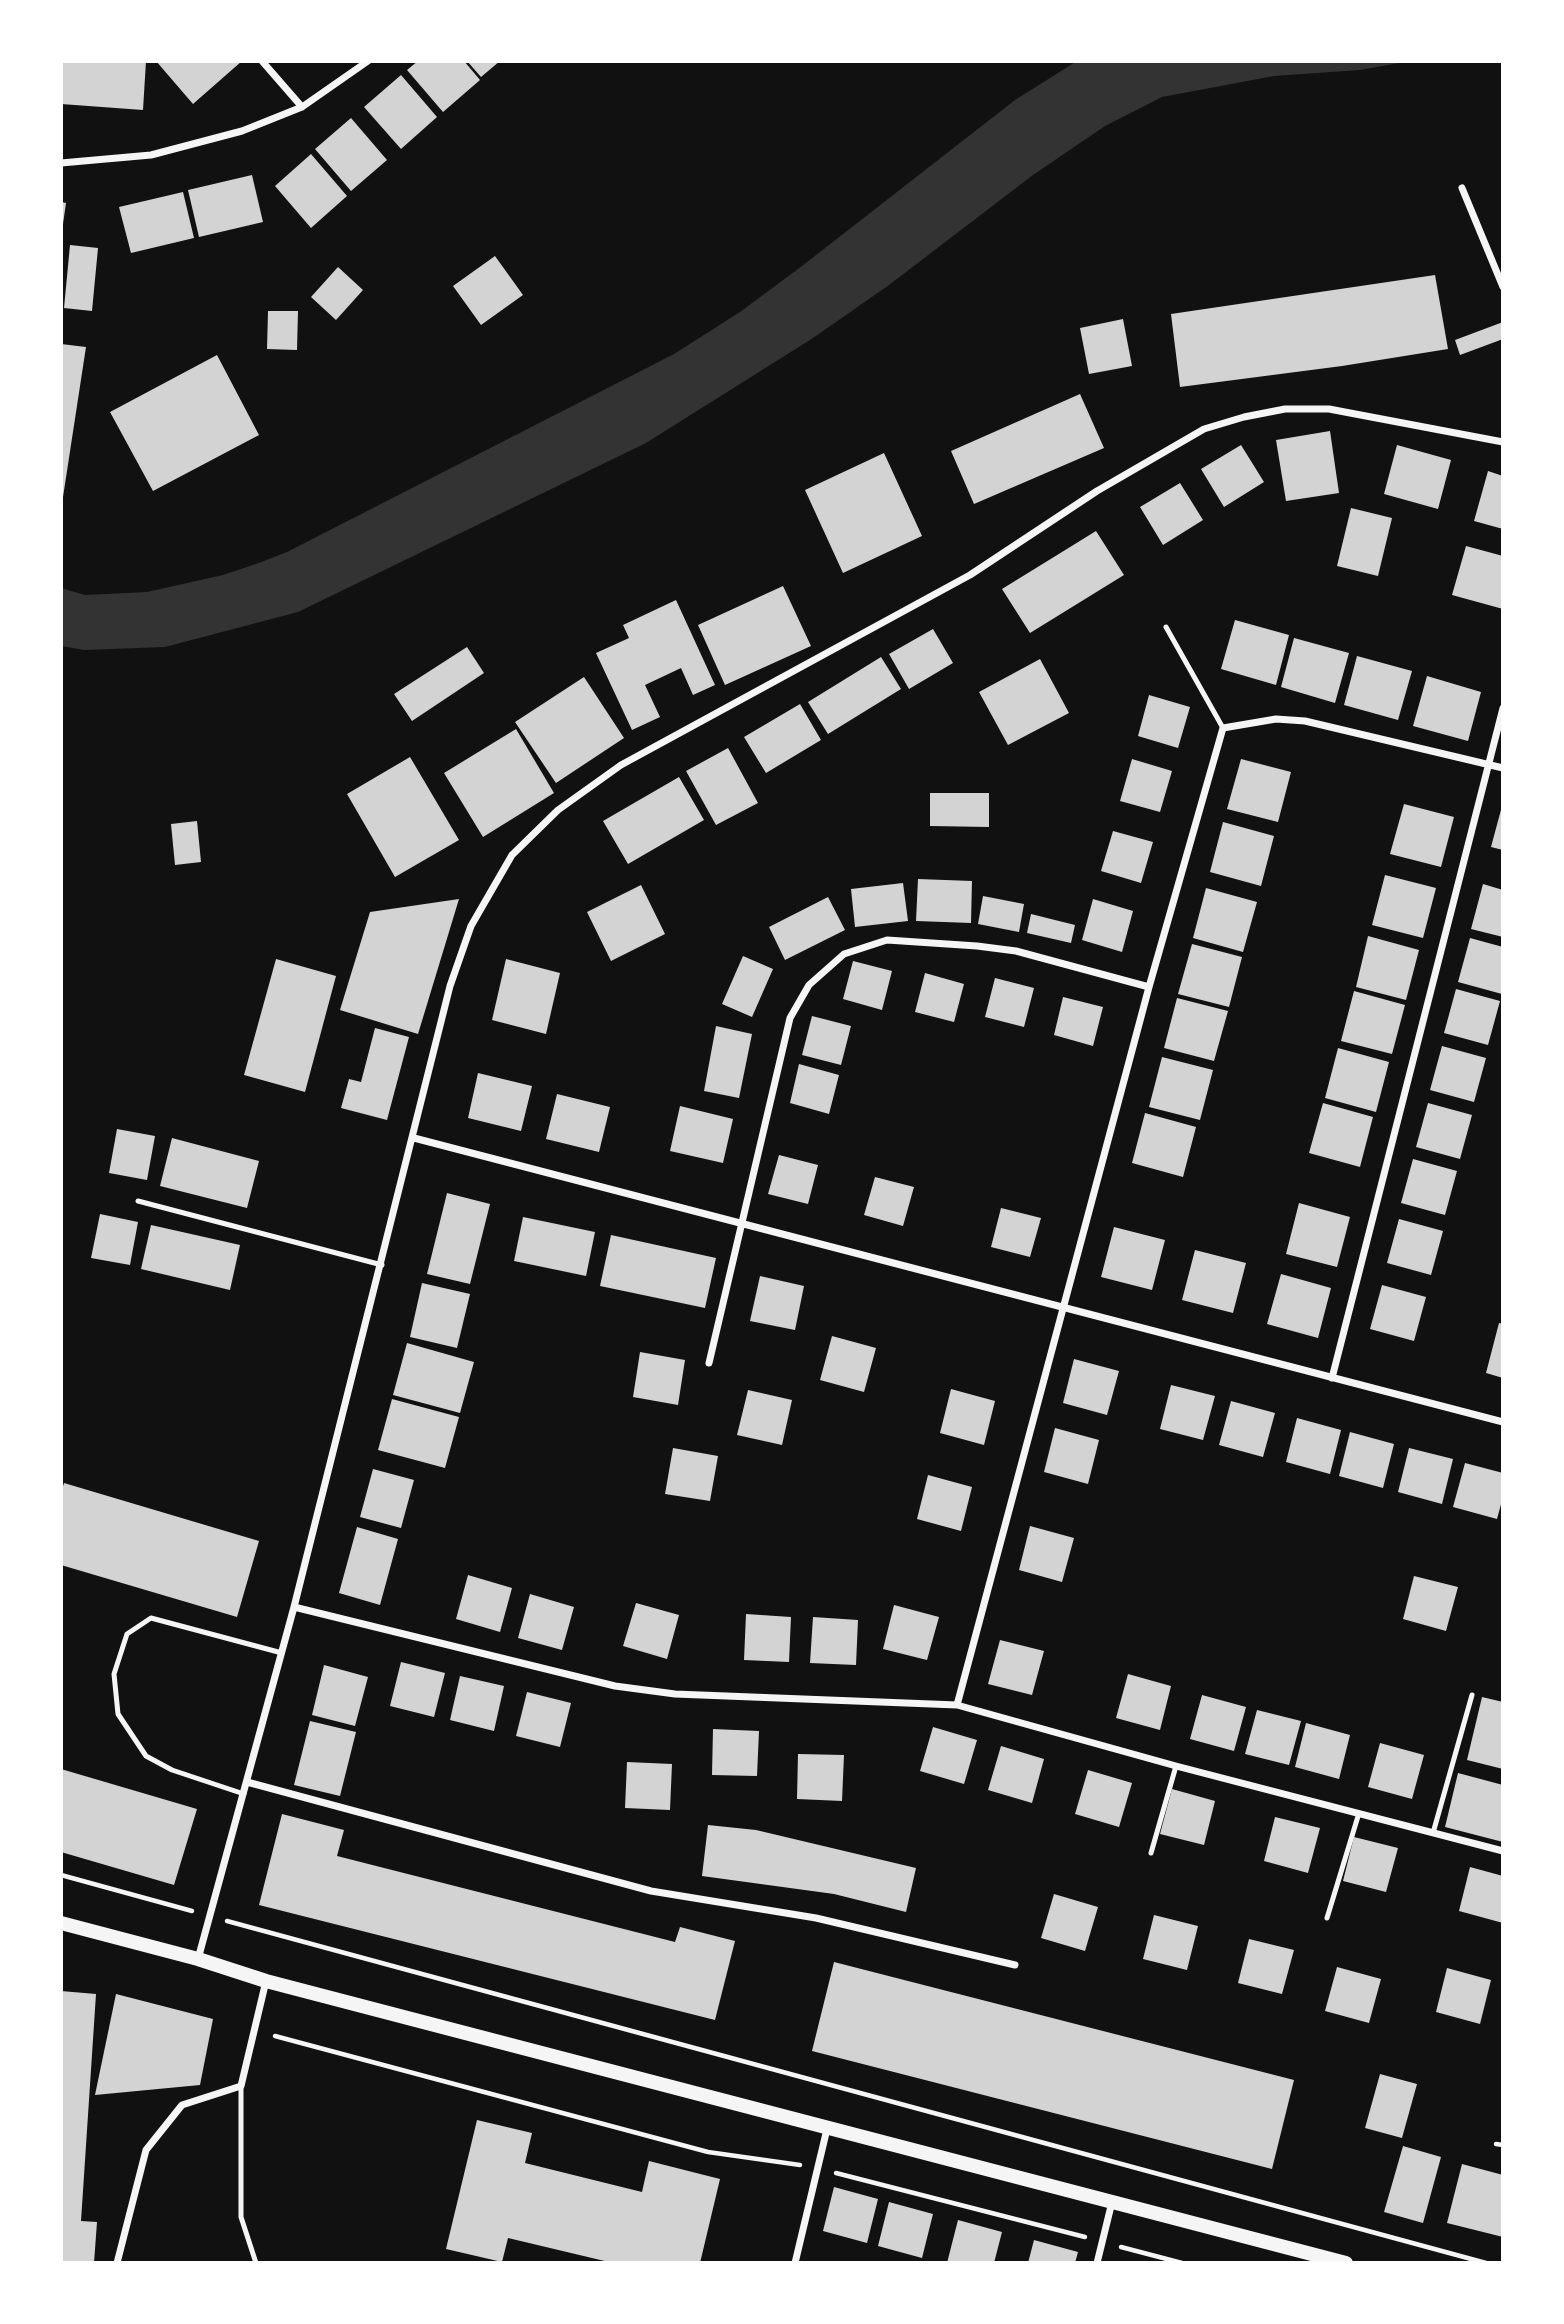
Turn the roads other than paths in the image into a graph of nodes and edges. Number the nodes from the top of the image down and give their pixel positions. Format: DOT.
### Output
graph roads {
  1 [pos="262,61"];
  2 [pos="368,61"];
  3 [pos="302,107"];
  4 [pos="61,163"];
  5 [pos="1462,188"];
  6 [pos="1503,288"];
  7 [pos="1503,442"];
  8 [pos="1166,627"];
  9 [pos="1503,708"];
  10 [pos="1223,728"];
  11 [pos="1488,764"];
  12 [pos="1503,768"];
  13 [pos="1149,988"];
  14 [pos="414,1138"];
  15 [pos="138,1201"];
  16 [pos="741,1224"];
  17 [pos="382,1265"];
  18 [pos="1063,1308"];
  19 [pos="709,1363"];
  20 [pos="1332,1378"];
  21 [pos="1503,1422"];
  22 [pos="295,1607"];
  23 [pos="282,1653"];
  24 [pos="1472,1695"];
  25 [pos="957,1704"];
  26 [pos="1176,1766"];
  27 [pos="247,1782"];
  28 [pos="244,1794"];
  29 [pos="1359,1813"];
  30 [pos="1433,1833"];
  31 [pos="1503,1851"];
  32 [pos="1151,1853"];
  33 [pos="1327,1918"];
  34 [pos="61,1923"];
  35 [pos="198,1959"];
  36 [pos="1015,1965"];
  37 [pos="266,1981"];
  38 [pos="241,2086"];
  39 [pos="827,2129"];
  40 [pos="1112,2201"];
  41 [pos="117,2263"];
  42 [pos="256,2263"];
  43 [pos="795,2263"];
  44 [pos="1097,2263"];
  45 [pos="1346,2263"];
  1 -- 3 [label="street"];
  2 -- 3 [label="street"];
  3 -- 4 [label="street"];
  5 -- 6 [label="street"];
  7 -- 14 [label="street"];
  8 -- 10 [label="lane"];
  9 -- 11 [label="street"];
  10 -- 11 [label="street"];
  10 -- 13 [label="street"];
  11 -- 12 [label="street"];
  11 -- 20 [label="street"];
  13 -- 16 [label="street"];
  13 -- 18 [label="street"];
  14 -- 16 [label="street"];
  14 -- 17 [label="street"];
  15 -- 17 [label="lane"];
  16 -- 18 [label="street"];
  16 -- 19 [label="street"];
  17 -- 22 [label="street"];
  18 -- 20 [label="street"];
  18 -- 25 [label="street"];
  20 -- 21 [label="street"];
  22 -- 23 [label="street"];
  22 -- 25 [label="street"];
  23 -- 27 [label="street"];
  23 -- 28 [label="lane"];
  24 -- 30 [label="lane"];
  25 -- 26 [label="street"];
  26 -- 29 [label="street"];
  26 -- 32 [label="lane"];
  27 -- 28 [label="street"];
  27 -- 36 [label="street"];
  28 -- 35 [label="street"];
  29 -- 30 [label="street"];
  29 -- 33 [label="lane"];
  30 -- 31 [label="street"];
  34 -- 35 [label="main road"];
  35 -- 37 [label="main road"];
  37 -- 38 [label="street"];
  37 -- 39 [label="main road"];
  38 -- 41 [label="street"];
  38 -- 42 [label="lane"];
  39 -- 40 [label="main road"];
  39 -- 43 [label="street"];
  40 -- 44 [label="street"];
  40 -- 45 [label="main road"];
}
